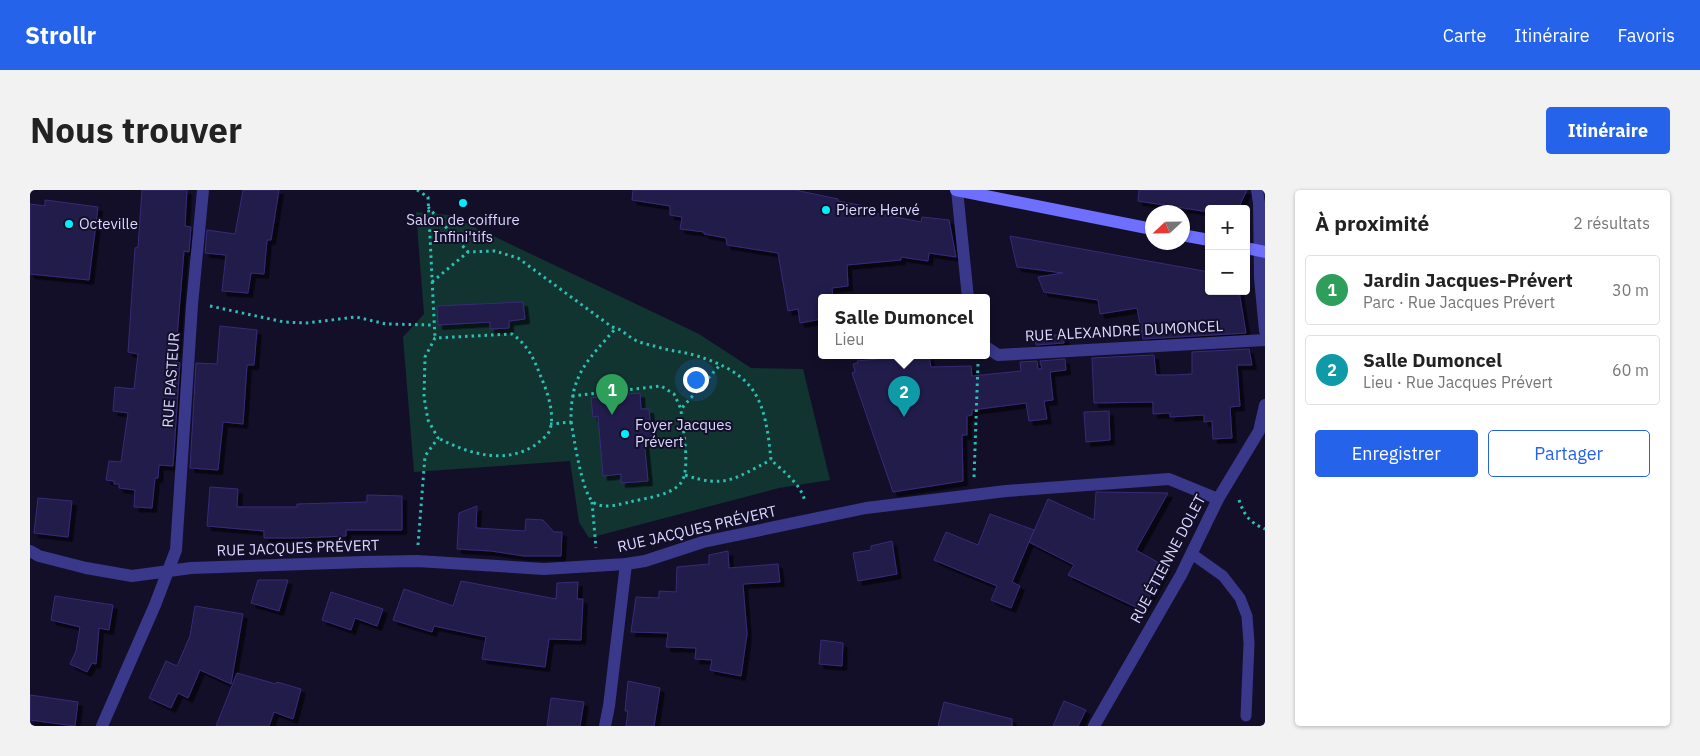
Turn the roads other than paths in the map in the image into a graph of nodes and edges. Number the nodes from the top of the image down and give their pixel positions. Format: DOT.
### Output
graph roads {
  1 [pos="203,190"];
  2 [pos="957,190"];
  3 [pos="1257,190"];
  4 [pos="1145,228"];
  5 [pos="1190,236"];
  6 [pos="1205,239"];
  7 [pos="1250,249"];
  8 [pos="1263,252"];
  9 [pos="968,294"];
  10 [pos="1265,330"];
  11 [pos="1265,340"];
  12 [pos="990,354"];
  13 [pos="1265,405"];
  14 [pos="1218,499"];
  15 [pos="30,551"];
  16 [pos="1192,554"];
  17 [pos="626,564"];
  18 [pos="167,571"];
  19 [pos="1246,716"];
  20 [pos="102,726"];
  21 [pos="605,726"];
  22 [pos="1094,726"];
  1 -- 18 [label="street, RUE PASTEUR"];
  2 -- 4 [label="main road"];
  2 -- 9 [label="street"];
  3 -- 8 [label="street"];
  5 -- 6 [label="main road"];
  7 -- 8 [label="main road"];
  8 -- 10 [label="street"];
  11 -- 12 [label="street, RUE ALEXANDRE DUMONCEL"];
  13 -- 14 [label="street, RUE ÉTIENNE DOLET"];
  14 -- 16 [label="street, RUE ÉTIENNE DOLET"];
  14 -- 17 [label="street, RUE JACQUES PRÉVERT"];
  15 -- 18 [label="street, RUE JACQUES PRÉVERT"];
  16 -- 19 [label="lane"];
  16 -- 22 [label="street, RUE ÉTIENNE DOLET"];
  17 -- 18 [label="street, RUE JACQUES PRÉVERT"];
  17 -- 21 [label="street"];
  18 -- 20 [label="street, RUE PASTEUR"];
}
